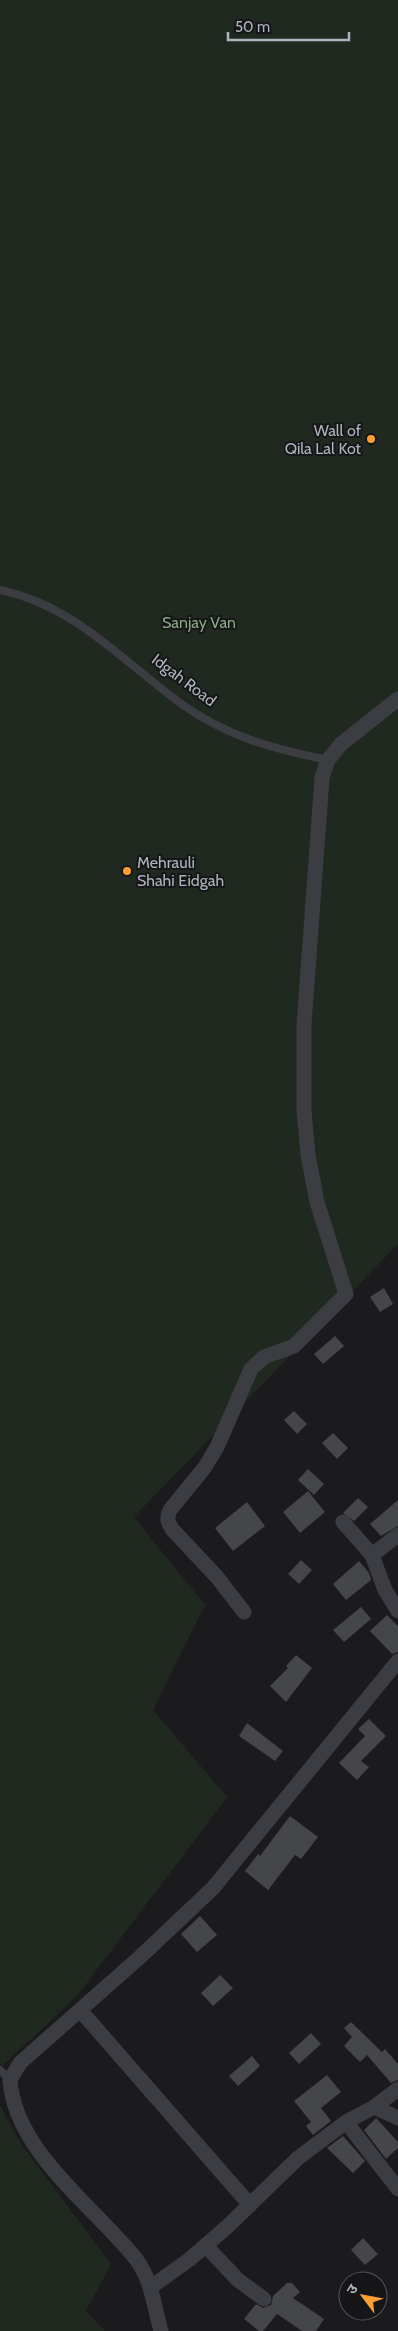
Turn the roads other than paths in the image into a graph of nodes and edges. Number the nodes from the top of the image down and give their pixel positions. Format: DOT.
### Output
graph roads {
  1 [pos="0,590"];
  2 [pos="398,699"];
  3 [pos="328,760"];
  4 [pos="343,1522"];
  5 [pos="398,1536"];
  6 [pos="372,1556"];
  7 [pos="398,1611"];
  8 [pos="244,1612"];
  9 [pos="398,1661"];
  10 [pos="80,2010"];
  11 [pos="5,2075"];
  12 [pos="398,2089"];
  13 [pos="374,2107"];
  14 [pos="398,2118"];
  15 [pos="346,2122"];
  16 [pos="398,2188"];
  17 [pos="250,2204"];
  18 [pos="206,2246"];
  19 [pos="151,2287"];
  20 [pos="264,2299"];
  21 [pos="161,2331"];
  1 -- 3 [label="lane, Idgah Road"];
  2 -- 3 [label="street"];
  3 -- 8 [label="street"];
  4 -- 6 [label="street"];
  5 -- 6 [label="street"];
  6 -- 7 [label="street"];
  9 -- 10 [label="street"];
  10 -- 11 [label="street"];
  10 -- 17 [label="street"];
  11 -- 19 [label="street"];
  12 -- 13 [label="street"];
  13 -- 14 [label="street"];
  13 -- 15 [label="street"];
  15 -- 16 [label="street"];
  15 -- 17 [label="street"];
  17 -- 18 [label="street"];
  18 -- 19 [label="street"];
  18 -- 20 [label="street"];
  19 -- 21 [label="street"];
}
